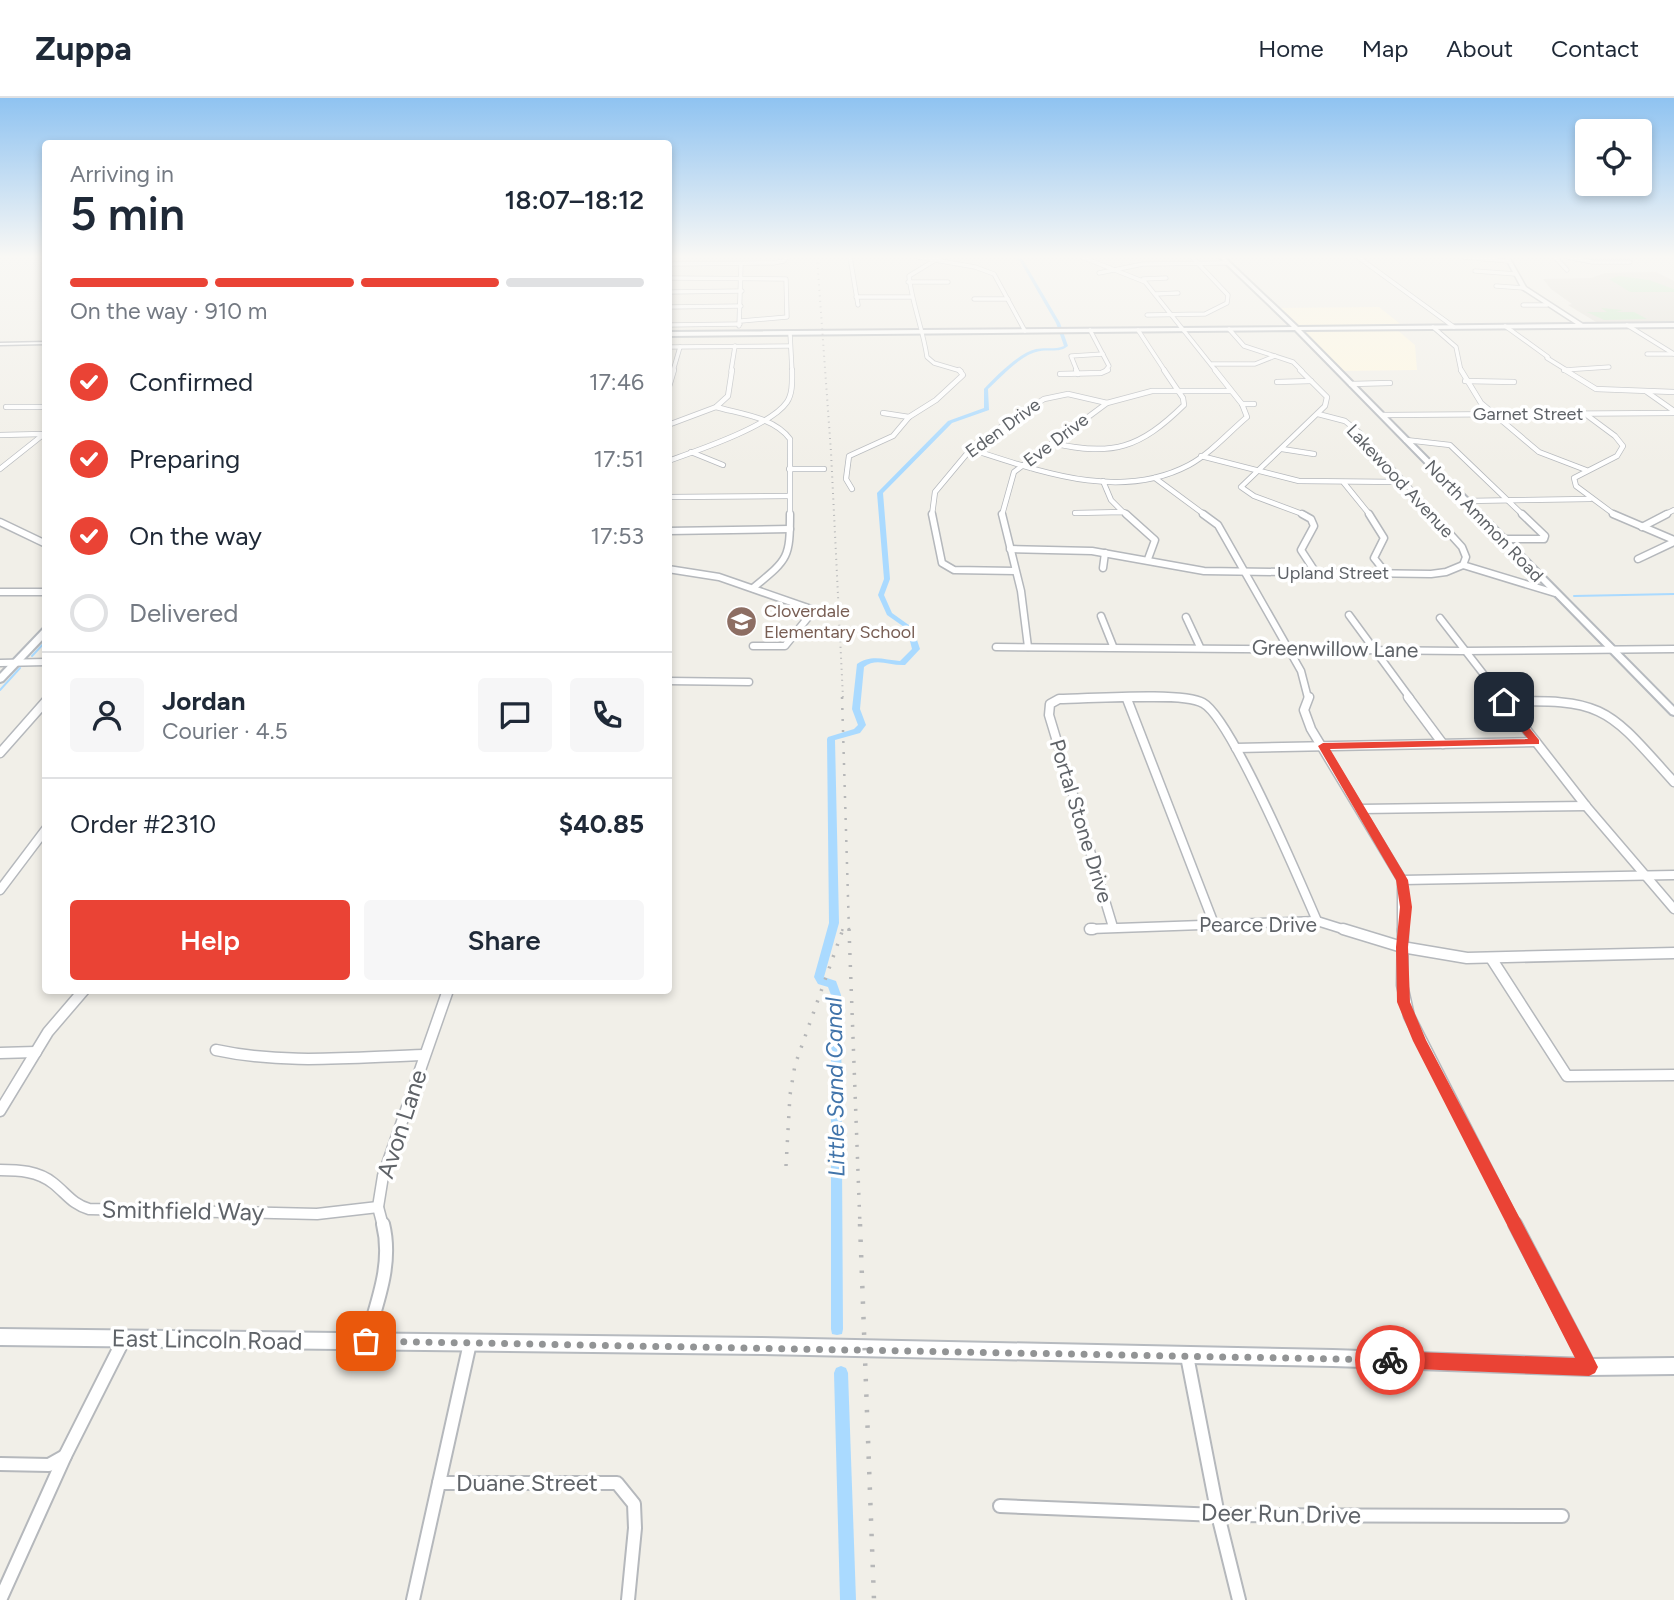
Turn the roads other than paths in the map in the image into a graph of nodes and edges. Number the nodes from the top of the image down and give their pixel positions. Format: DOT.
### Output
graph roads {
  1 [pos="739,327"];
  2 [pos="922,327"];
  3 [pos="1023,327"];
  4 [pos="1420,327"];
  5 [pos="1433,327"];
  6 [pos="1506,327"];
  7 [pos="1630,327"];
  8 [pos="1296,328"];
  9 [pos="1185,329"];
  10 [pos="1230,329"];
  11 [pos="1090,330"];
  12 [pos="1138,330"];
  13 [pos="923,331"];
  14 [pos="1025,331"];
  15 [pos="738,333"];
  16 [pos="790,333"];
  17 [pos="672,334"];
  18 [pos="42,343"];
  19 [pos="0,344"];
  20 [pos="680,346"];
  21 [pos="734,346"];
  22 [pos="789,346"];
  23 [pos="672,347"];
  24 [pos="1103,354"];
  25 [pos="1647,354"];
  26 [pos="1674,354"];
  27 [pos="1275,356"];
  28 [pos="1212,365"];
  29 [pos="970,367"];
  30 [pos="1609,368"];
  31 [pos="1564,370"];
  32 [pos="963,372"];
  33 [pos="1060,374"];
  34 [pos="1079,374"];
  35 [pos="672,375"];
  36 [pos="1311,381"];
  37 [pos="1465,381"];
  38 [pos="1277,382"];
  39 [pos="1514,382"];
  40 [pos="1390,383"];
  41 [pos="1351,384"];
  42 [pos="1178,391"];
  43 [pos="1231,391"];
  44 [pos="1674,392"];
  45 [pos="1647,393"];
  46 [pos="936,400"];
  47 [pos="945,401"];
  48 [pos="1107,403"];
  49 [pos="1242,404"];
  50 [pos="1254,404"];
  51 [pos="6,407"];
  52 [pos="42,407"];
  53 [pos="716,407"];
  54 [pos="1674,412"];
  55 [pos="883,413"];
  56 [pos="1584,413"];
  57 [pos="1318,414"];
  58 [pos="1493,414"];
  59 [pos="1382,415"];
  60 [pos="909,417"];
  61 [pos="763,421"];
  62 [pos="672,424"];
  63 [pos="42,434"];
  64 [pos="0,435"];
  65 [pos="42,436"];
  66 [pos="1405,440"];
  67 [pos="1052,443"];
  68 [pos="970,449"];
  69 [pos="1282,449"];
  70 [pos="691,452"];
  71 [pos="1314,454"];
  72 [pos="1201,456"];
  73 [pos="672,459"];
  74 [pos="1022,464"];
  75 [pos="723,466"];
  76 [pos="0,468"];
  77 [pos="824,468"];
  78 [pos="789,470"];
  79 [pos="1586,470"];
  80 [pos="1258,471"];
  81 [pos="1155,478"];
  82 [pos="1103,481"];
  83 [pos="1402,482"];
  84 [pos="1344,483"];
  85 [pos="852,489"];
  86 [pos="789,496"];
  87 [pos="672,497"];
  88 [pos="1590,499"];
  89 [pos="1465,500"];
  90 [pos="1508,500"];
  91 [pos="1674,510"];
  92 [pos="1122,512"];
  93 [pos="1075,513"];
  94 [pos="0,522"];
  95 [pos="1230,525"];
  96 [pos="1219,526"];
  97 [pos="1642,527"];
  98 [pos="790,529"];
  99 [pos="672,531"];
  100 [pos="1502,539"];
  101 [pos="1674,541"];
  102 [pos="42,542"];
  103 [pos="1010,549"];
  104 [pos="1105,553"];
  105 [pos="1148,559"];
  106 [pos="1638,559"];
  107 [pos="1463,565"];
  108 [pos="1102,568"];
  109 [pos="672,570"];
  110 [pos="1015,571"];
  111 [pos="1246,573"];
  112 [pos="1316,573"];
  113 [pos="1386,573"];
  114 [pos="752,589"];
  115 [pos="42,592"];
  116 [pos="0,593"];
  117 [pos="1555,593"];
  118 [pos="1349,615"];
  119 [pos="1101,616"];
  120 [pos="1186,617"];
  121 [pos="1440,618"];
  122 [pos="42,635"];
  123 [pos="752,646"];
  124 [pos="1113,646"];
  125 [pos="996,647"];
  126 [pos="1028,647"];
  127 [pos="1200,647"];
  128 [pos="1286,649"];
  129 [pos="1374,649"];
  130 [pos="1674,649"];
  131 [pos="1613,650"];
  132 [pos="1463,651"];
  133 [pos="42,662"];
  134 [pos="0,663"];
  135 [pos="15,663"];
  136 [pos="0,679"];
  137 [pos="672,681"];
  138 [pos="749,682"];
  139 [pos="1126,699"];
  140 [pos="1504,702"];
  141 [pos="42,706"];
  142 [pos="1674,712"];
  143 [pos="1536,742"];
  144 [pos="1443,744"];
  145 [pos="1323,746"];
  146 [pos="1236,748"];
  147 [pos="0,753"];
  148 [pos="1674,782"];
  149 [pos="1586,806"];
  150 [pos="1360,809"];
  151 [pos="42,834"];
  152 [pos="1645,875"];
  153 [pos="1674,875"];
  154 [pos="1402,880"];
  155 [pos="0,890"];
  156 [pos="1674,909"];
  157 [pos="1317,921"];
  158 [pos="1214,925"];
  159 [pos="1113,927"];
  160 [pos="1090,929"];
  161 [pos="1402,947"];
  162 [pos="1674,953"];
  163 [pos="1491,958"];
  164 [pos="81,994"];
  165 [pos="447,994"];
  166 [pos="216,1050"];
  167 [pos="36,1052"];
  168 [pos="0,1053"];
  169 [pos="425,1055"];
  170 [pos="1674,1075"];
  171 [pos="0,1111"];
  172 [pos="0,1170"];
  173 [pos="378,1207"];
  174 [pos="0,1337"];
  175 [pos="124,1339"];
  176 [pos="366,1341"];
  177 [pos="470,1343"];
  178 [pos="1187,1356"];
  179 [pos="1674,1366"];
  180 [pos="1589,1367"];
  181 [pos="65,1456"];
  182 [pos="0,1464"];
  183 [pos="439,1483"];
  184 [pos="1000,1506"];
  185 [pos="1218,1514"];
  186 [pos="1562,1516"];
  187 [pos="1,1600"];
  188 [pos="413,1600"];
  189 [pos="628,1600"];
  190 [pos="1239,1600"];
  1 -- 15 [label="street"];
  2 -- 13 [label="street"];
  3 -- 14 [label="street"];
  4 -- 8 [label="main road"];
  5 -- 37 [label="street"];
  6 -- 31 [label="street"];
  7 -- 26 [label="street"];
  8 -- 10 [label="main road"];
  8 -- 41 [label="main road, North Ammon Road"];
  9 -- 10 [label="main road"];
  9 -- 12 [label="main road"];
  9 -- 28 [label="street"];
  10 -- 27 [label="street"];
  11 -- 12 [label="main road"];
  11 -- 14 [label="main road"];
  11 -- 24 [label="street"];
  12 -- 42 [label="street"];
  13 -- 14 [label="main road"];
  13 -- 16 [label="main road"];
  13 -- 32 [label="street"];
  15 -- 16 [label="main road"];
  15 -- 17 [label="main road"];
  16 -- 22 [label="street"];
  18 -- 19 [label="street"];
  20 -- 21 [label="street"];
  20 -- 23 [label="street"];
  20 -- 35 [label="street"];
  21 -- 22 [label="street"];
  21 -- 53 [label="street"];
  22 -- 61 [label="street"];
  24 -- 34 [label="street"];
  24 -- 34 [label="street"];
  25 -- 26 [label="street"];
  27 -- 28 [label="street"];
  27 -- 36 [label="street"];
  28 -- 43 [label="street"];
  29 -- 32 [label="street"];
  30 -- 31 [label="street"];
  31 -- 45 [label="street"];
  32 -- 46 [label="street"];
  33 -- 34 [label="street"];
  36 -- 38 [label="street"];
  36 -- 57 [label="street"];
  37 -- 39 [label="street"];
  37 -- 58 [label="street"];
  40 -- 41 [label="street"];
  41 -- 59 [label="main road, North Ammon Road"];
  42 -- 43 [label="street, Eve Drive"];
  42 -- 48 [label="street, Eve Drive"];
  42 -- 67 [label="street"];
  43 -- 49 [label="street"];
  44 -- 45 [label="street"];
  45 -- 54 [label="street"];
  46 -- 47 [label="street"];
  46 -- 60 [label="street"];
  48 -- 67 [label="street, Eve Drive"];
  48 -- 68 [label="street, Eden Drive"];
  49 -- 50 [label="street"];
  49 -- 72 [label="street"];
  51 -- 52 [label="street"];
  53 -- 61 [label="street"];
  53 -- 62 [label="street"];
  54 -- 56 [label="street, Garnet Street"];
  55 -- 60 [label="street"];
  56 -- 58 [label="street, Garnet Street"];
  56 -- 79 [label="street"];
  57 -- 69 [label="street"];
  57 -- 83 [label="street, Lakewood Avenue"];
  58 -- 59 [label="street, Garnet Street"];
  58 -- 79 [label="street"];
  59 -- 66 [label="main road, North Ammon Road"];
  60 -- 85 [label="street"];
  61 -- 70 [label="street"];
  61 -- 78 [label="street"];
  63 -- 64 [label="street"];
  65 -- 76 [label="street"];
  66 -- 89 [label="main road, North Ammon Road"];
  66 -- 90 [label="street"];
  67 -- 74 [label="street, Eve Drive"];
  68 -- 74 [label="street"];
  68 -- 110 [label="street, Eden Drive"];
  69 -- 71 [label="street"];
  69 -- 80 [label="street"];
  70 -- 73 [label="street"];
  70 -- 75 [label="street"];
  72 -- 80 [label="street"];
  72 -- 81 [label="street"];
  74 -- 82 [label="street"];
  74 -- 103 [label="street, Eve Drive"];
  77 -- 78 [label="street"];
  78 -- 86 [label="street"];
  79 -- 88 [label="street"];
  80 -- 84 [label="street"];
  80 -- 112 [label="street"];
  81 -- 82 [label="street"];
  81 -- 96 [label="street"];
  82 -- 92 [label="street"];
  83 -- 84 [label="street"];
  83 -- 107 [label="street, Lakewood Avenue"];
  84 -- 113 [label="street"];
  86 -- 87 [label="street"];
  86 -- 98 [label="street"];
  88 -- 90 [label="street"];
  88 -- 97 [label="street"];
  89 -- 90 [label="street"];
  89 -- 100 [label="main road, North Ammon Road"];
  90 -- 100 [label="street"];
  91 -- 97 [label="street"];
  92 -- 93 [label="street"];
  92 -- 105 [label="street"];
  94 -- 102 [label="street"];
  95 -- 96 [label="street"];
  96 -- 111 [label="street"];
  97 -- 101 [label="street"];
  98 -- 99 [label="street"];
  98 -- 114 [label="street"];
  100 -- 117 [label="main road, North Ammon Road"];
  101 -- 106 [label="street"];
  103 -- 104 [label="street, Upland Street"];
  103 -- 110 [label="street, Eve Drive"];
  104 -- 105 [label="street, Upland Street"];
  104 -- 108 [label="street"];
  105 -- 111 [label="street, Upland Street"];
  107 -- 113 [label="street, Upland Street"];
  107 -- 117 [label="street, Upland Street"];
  109 -- 114 [label="street"];
  110 -- 126 [label="street, Eve Drive"];
  111 -- 112 [label="street, Upland Street"];
  111 -- 128 [label="street"];
  112 -- 113 [label="street, Upland Street"];
  114 -- 123 [label="street"];
  115 -- 116 [label="street"];
  117 -- 131 [label="main road, North Ammon Road"];
  118 -- 129 [label="street"];
  119 -- 124 [label="street"];
  120 -- 127 [label="street"];
  121 -- 132 [label="street"];
  122 -- 135 [label="main road"];
  124 -- 126 [label="street, Greenwillow Lane"];
  124 -- 127 [label="street, Greenwillow Lane"];
  125 -- 126 [label="street, Greenwillow Lane"];
  127 -- 128 [label="street, Greenwillow Lane"];
  128 -- 129 [label="street, Greenwillow Lane"];
  128 -- 145 [label="street"];
  129 -- 132 [label="street, Greenwillow Lane"];
  129 -- 144 [label="street"];
  130 -- 131 [label="street, Greenwillow Lane"];
  131 -- 132 [label="street, Greenwillow Lane"];
  131 -- 142 [label="main road, North Ammon Road"];
  132 -- 140 [label="street"];
  133 -- 135 [label="street"];
  134 -- 135 [label="street"];
  135 -- 136 [label="main road"];
  137 -- 138 [label="street"];
  139 -- 146 [label="street"];
  139 -- 158 [label="street"];
  139 -- 159 [label="street, Portal Stone Drive"];
  140 -- 143 [label="street"];
  140 -- 148 [label="street"];
  141 -- 147 [label="street"];
  143 -- 144 [label="street"];
  143 -- 149 [label="street"];
  144 -- 145 [label="street"];
  145 -- 146 [label="street"];
  145 -- 150 [label="street"];
  146 -- 157 [label="street"];
  149 -- 150 [label="street"];
  149 -- 152 [label="street"];
  150 -- 154 [label="street"];
  151 -- 155 [label="street"];
  152 -- 153 [label="street"];
  152 -- 154 [label="street"];
  152 -- 156 [label="street"];
  154 -- 161 [label="street"];
  157 -- 158 [label="street, Pearce Drive"];
  157 -- 161 [label="street, Pearce Drive"];
  158 -- 159 [label="street, Pearce Drive"];
  159 -- 160 [label="street, Pearce Drive"];
  161 -- 163 [label="street, Pearce Drive"];
  161 -- 180 [label="street"];
  162 -- 163 [label="street, Pearce Drive"];
  163 -- 170 [label="street"];
  164 -- 167 [label="street"];
  165 -- 169 [label="street, Avon Lane"];
  166 -- 169 [label="street"];
  167 -- 168 [label="street"];
  167 -- 171 [label="street"];
  169 -- 173 [label="street, Avon Lane"];
  172 -- 173 [label="street, Smithfield Way"];
  173 -- 176 [label="street, Avon Lane"];
  174 -- 175 [label="main road, East Lincoln Road"];
  175 -- 176 [label="main road, East Lincoln Road"];
  175 -- 181 [label="street"];
  176 -- 177 [label="main road, East Lincoln Road"];
  177 -- 178 [label="main road, East Lincoln Road"];
  177 -- 183 [label="street"];
  178 -- 180 [label="main road, East Lincoln Road"];
  178 -- 185 [label="street"];
  179 -- 180 [label="main road, East Lincoln Road"];
  181 -- 182 [label="street"];
  181 -- 187 [label="street"];
  183 -- 188 [label="street"];
  183 -- 189 [label="street, Duane Street"];
  184 -- 185 [label="street, Deer Run Drive"];
  185 -- 186 [label="street, Deer Run Drive"];
  185 -- 190 [label="street"];
}
